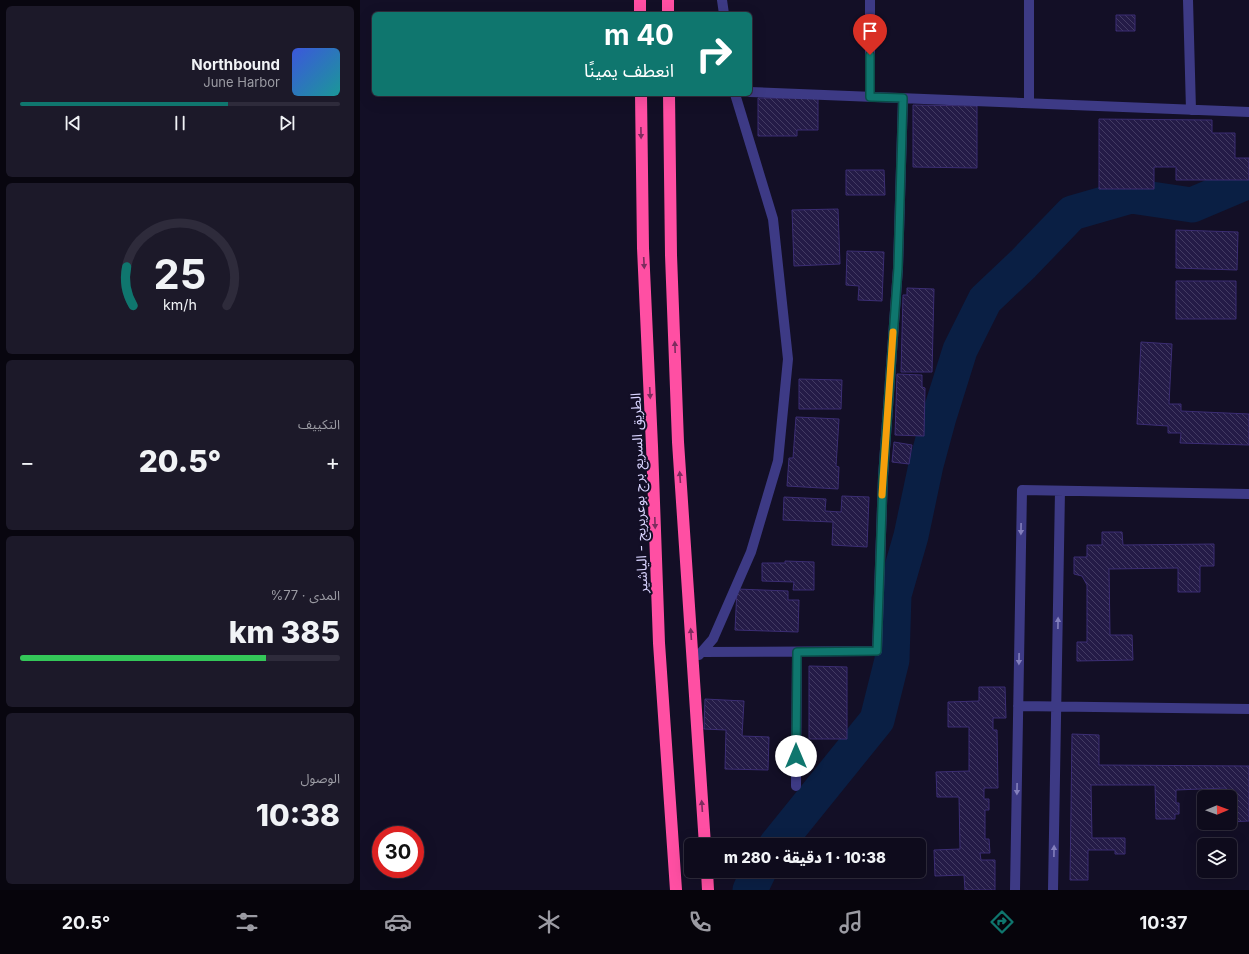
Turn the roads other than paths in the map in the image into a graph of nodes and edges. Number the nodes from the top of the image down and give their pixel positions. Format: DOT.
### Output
graph roads {
  1 [pos="640,0"];
  2 [pos="668,0"];
  3 [pos="722,0"];
  4 [pos="870,0"];
  5 [pos="1029,0"];
  6 [pos="1188,0"];
  7 [pos="640,12"];
  8 [pos="668,12"];
  9 [pos="724,12"];
  10 [pos="752,92"];
  11 [pos="641,96"];
  12 [pos="669,96"];
  13 [pos="736,96"];
  14 [pos="870,97"];
  15 [pos="903,98"];
  16 [pos="1029,103"];
  17 [pos="1191,110"];
  18 [pos="1249,112"];
  19 [pos="1060,491"];
  20 [pos="1249,494"];
  21 [pos="702,652"];
  22 [pos="797,652"];
  23 [pos="692,663"];
  24 [pos="1018,706"];
  25 [pos="1056,706"];
  26 [pos="1249,710"];
  27 [pos="796,786"];
  28 [pos="704,838"];
  29 [pos="707,878"];
  30 [pos="676,890"];
  31 [pos="708,890"];
  32 [pos="1015,890"];
  33 [pos="1053,890"];
  1 -- 7 [label="highway"];
  2 -- 8 [label="highway"];
  3 -- 9 [label="street"];
  4 -- 14 [label="street"];
  5 -- 16 [label="street"];
  6 -- 17 [label="street"];
  10 -- 14 [label="street"];
  11 -- 30 [label="highway, الطريق السريع برج بوعريريج - الياشير, one-way"];
  23 -- 12 [label="highway, one-way"];
  13 -- 21 [label="street"];
  14 -- 15 [label="street"];
  15 -- 16 [label="street"];
  15 -- 22 [label="street"];
  16 -- 17 [label="street"];
  17 -- 18 [label="street"];
  19 -- 20 [label="street"];
  19 -- 24 [label="street, one-way"];
  25 -- 19 [label="street, one-way"];
  21 -- 22 [label="street"];
  21 -- 23 [label="street"];
  22 -- 27 [label="street"];
  28 -- 23 [label="highway, one-way"];
  24 -- 25 [label="street"];
  24 -- 32 [label="street, one-way"];
  25 -- 26 [label="street"];
  33 -- 25 [label="street, one-way"];
  29 -- 31 [label="highway"];
}
